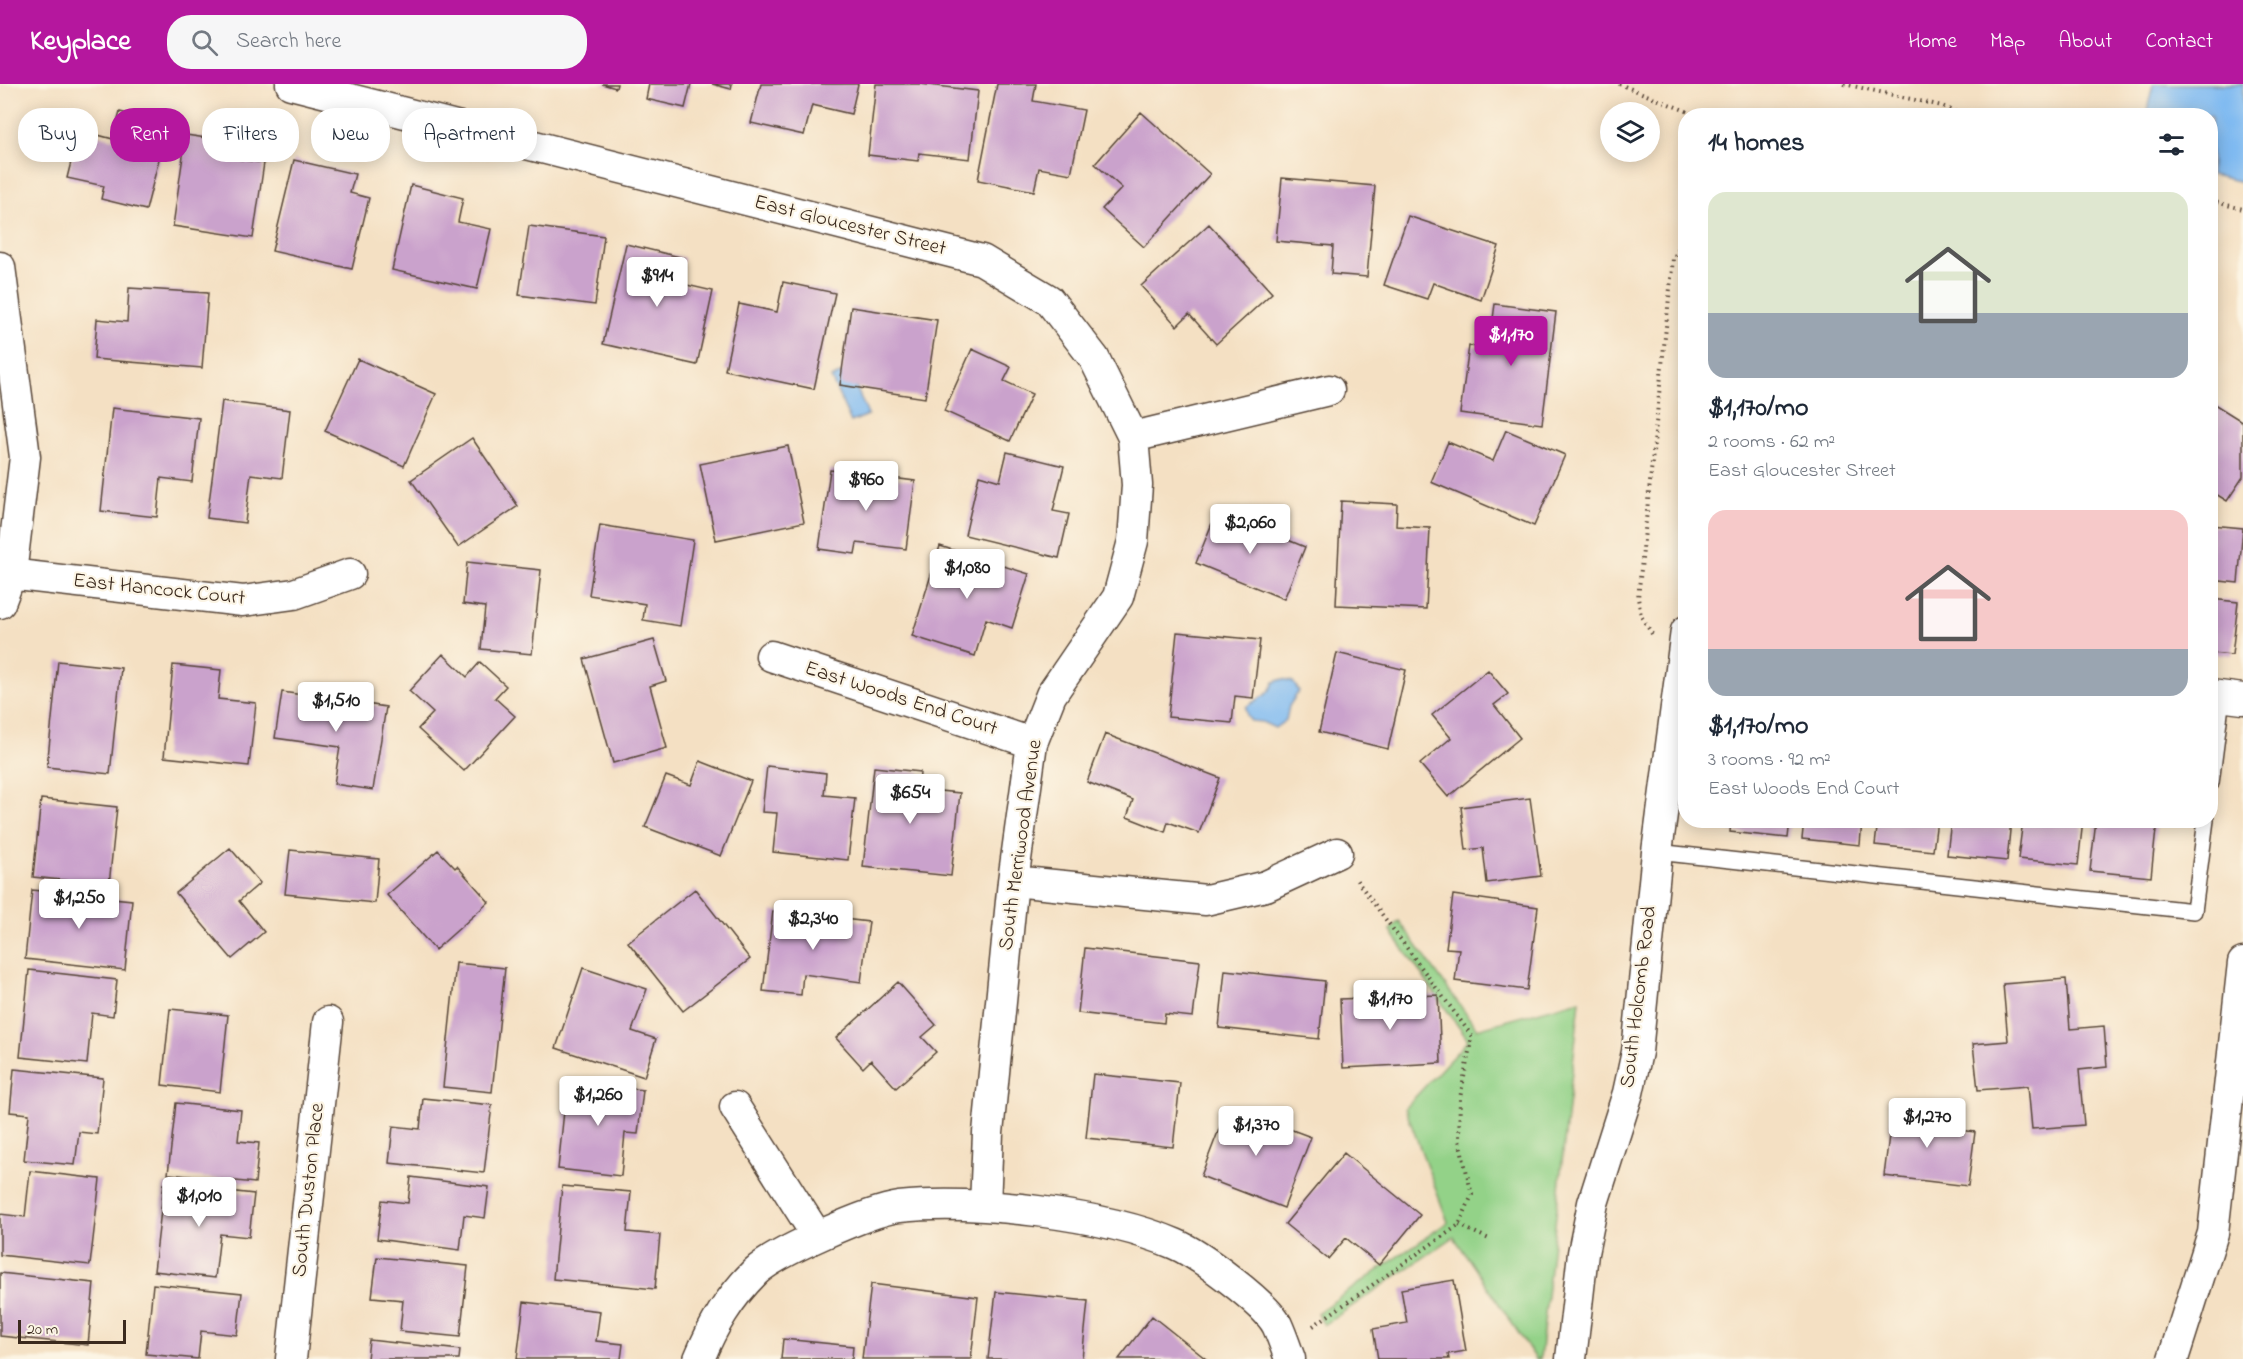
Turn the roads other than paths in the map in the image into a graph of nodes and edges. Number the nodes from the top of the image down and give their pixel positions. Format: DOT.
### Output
graph roads {
  1 [pos="291,84"];
  2 [pos="0,267"];
  3 [pos="1329,390"];
  4 [pos="1133,437"];
  5 [pos="5,574"];
  6 [pos="350,574"];
  7 [pos="0,603"];
  8 [pos="771,656"];
  9 [pos="1678,686"];
  10 [pos="2225,697"];
  11 [pos="2218,740"];
  12 [pos="1032,743"];
  13 [pos="2205,828"];
  14 [pos="1657,852"];
  15 [pos="1337,853"];
  16 [pos="1013,881"];
  17 [pos="2243,963"];
  18 [pos="328,1022"];
  19 [pos="735,1107"];
  20 [pos="985,1206"];
  21 [pos="817,1236"];
  22 [pos="1288,1353"];
  23 [pos="291,1359"];
  24 [pos="699,1359"];
  25 [pos="1571,1359"];
  26 [pos="2173,1359"];
  1 -- 4 [label="street, East Gloucester Street"];
  2 -- 5 [label="street"];
  3 -- 4 [label="street"];
  4 -- 12 [label="street, South Merriwood Avenue"];
  5 -- 6 [label="street, East Hancock Court"];
  5 -- 7 [label="street"];
  8 -- 12 [label="street, East Woods End Court"];
  9 -- 14 [label="street, South Holcomb Road"];
  10 -- 11 [label="lane"];
  12 -- 16 [label="street, South Merriwood Avenue"];
  13 -- 14 [label="lane"];
  14 -- 25 [label="street, South Holcomb Road"];
  15 -- 16 [label="street"];
  16 -- 20 [label="street, South Merriwood Avenue"];
  17 -- 26 [label="street"];
  18 -- 23 [label="street, South Duston Place"];
  19 -- 21 [label="street"];
  20 -- 21 [label="street"];
  20 -- 22 [label="street"];
  21 -- 24 [label="street"];
}
